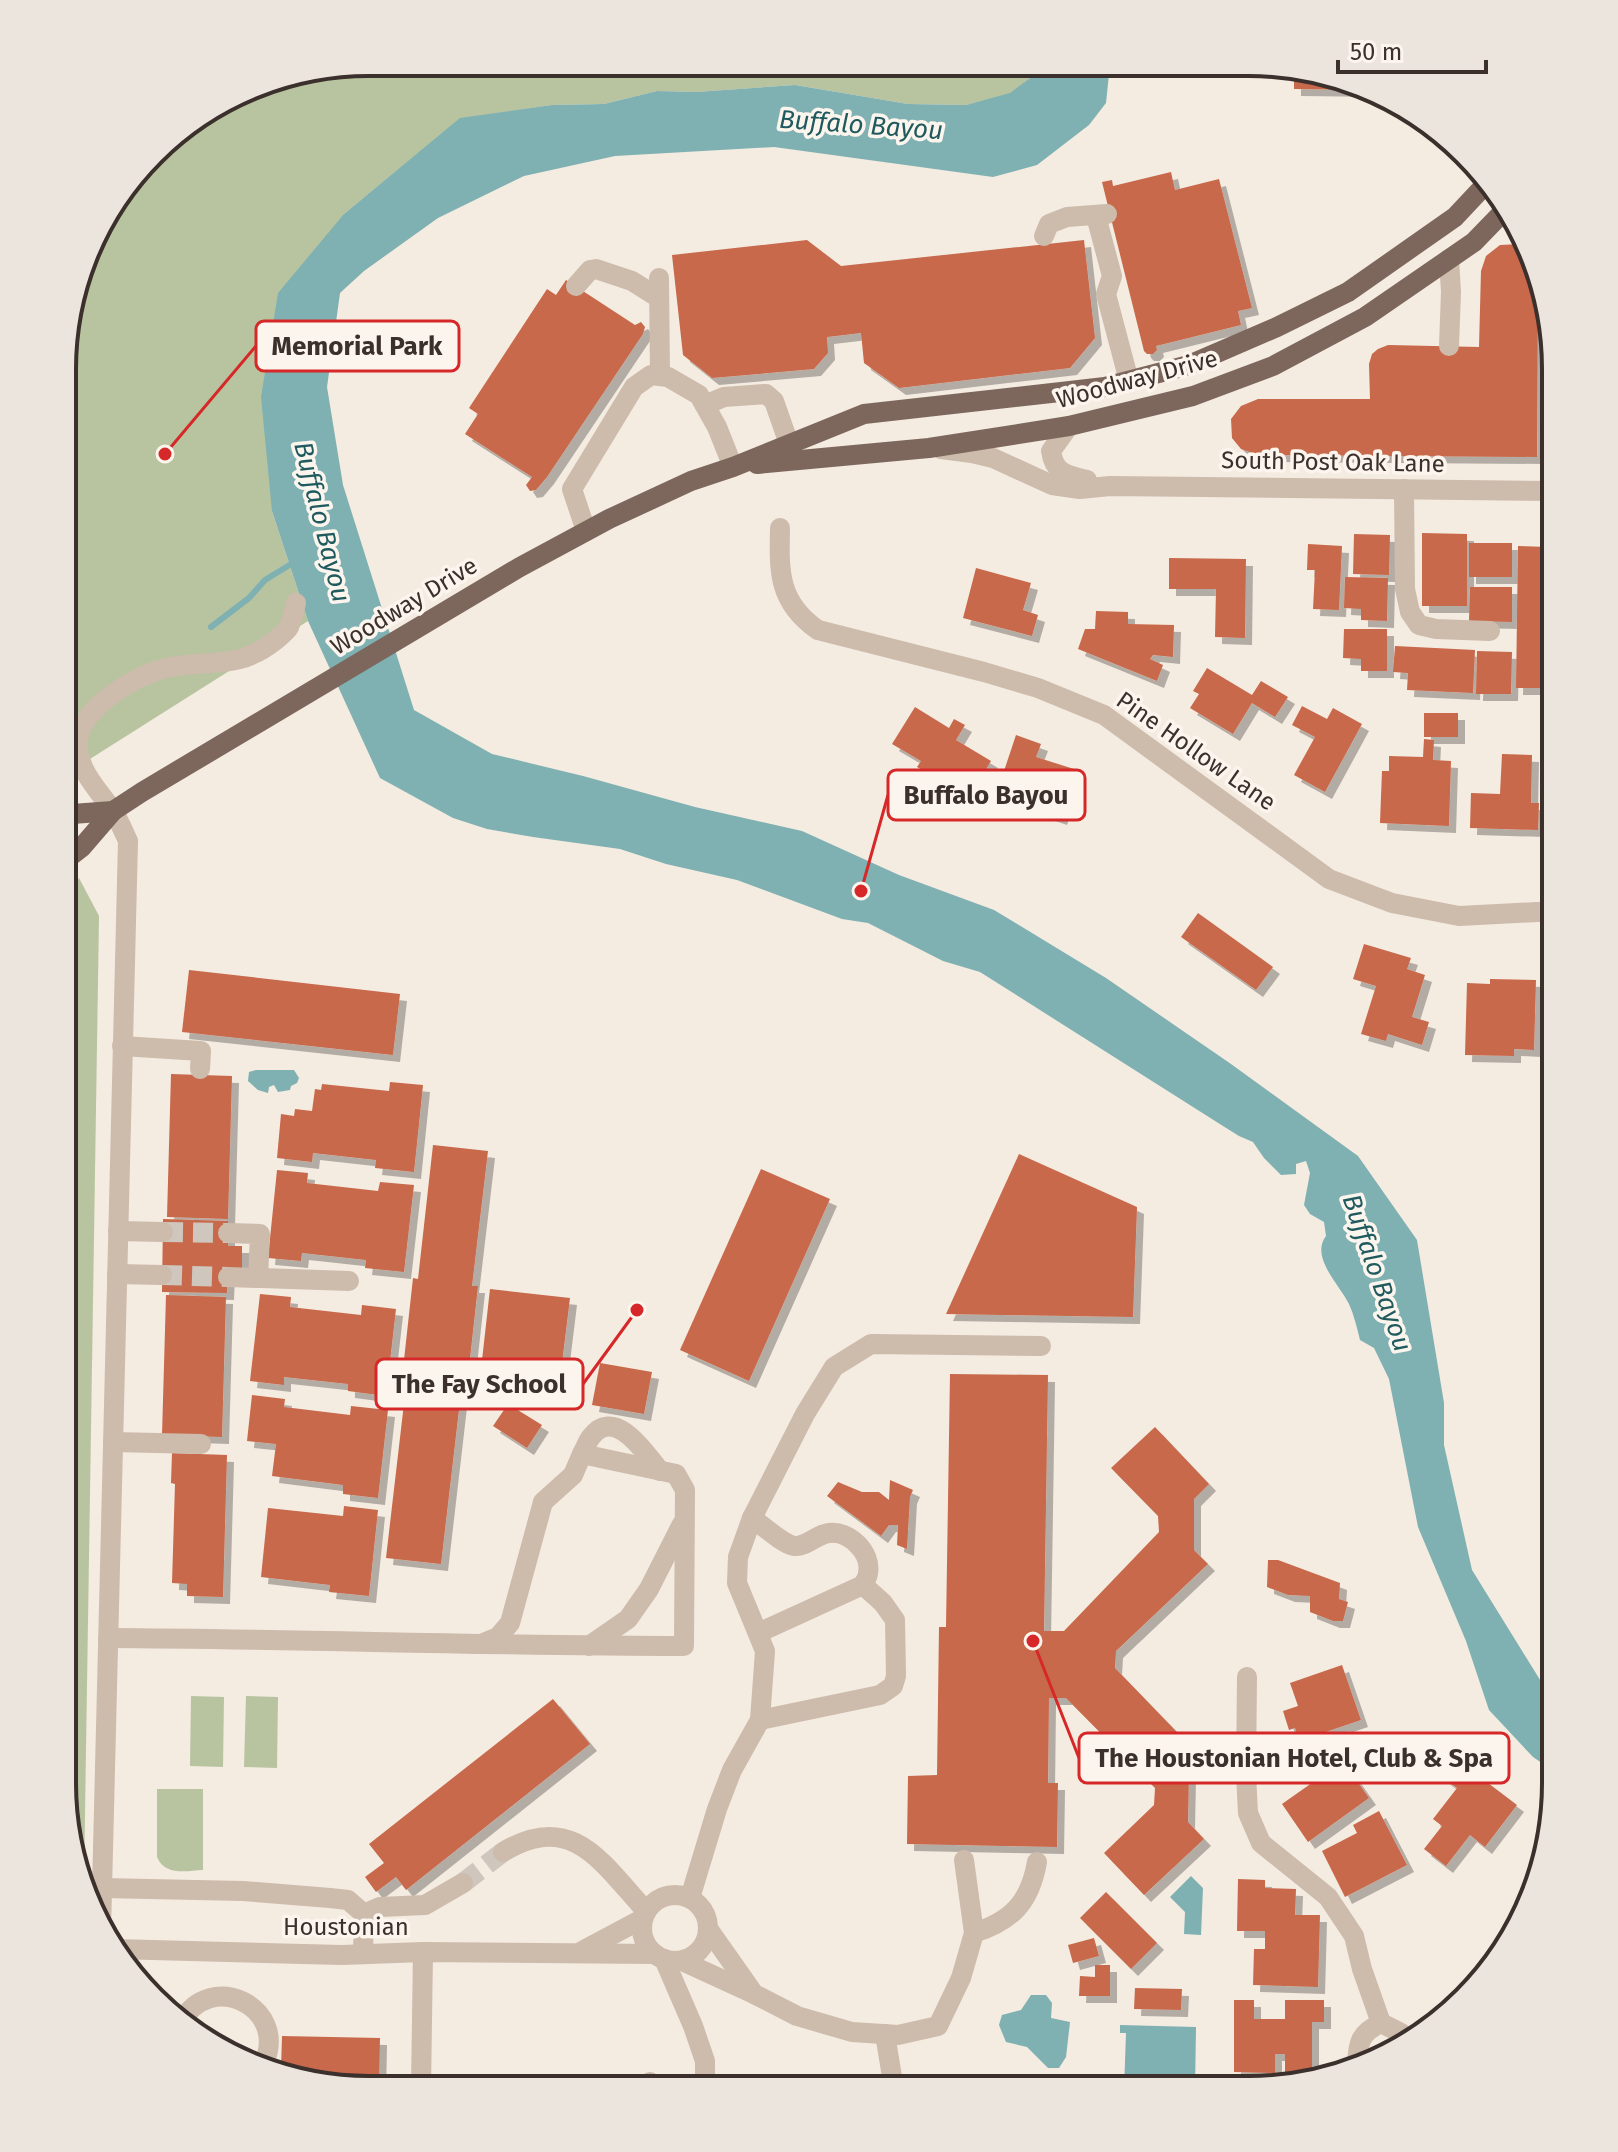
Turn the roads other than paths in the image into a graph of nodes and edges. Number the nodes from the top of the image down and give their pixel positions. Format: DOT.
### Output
graph roads {
  1 [pos="1480,190"];
  2 [pos="1499,216"];
  3 [pos="1044,236"];
  4 [pos="1449,259"];
  5 [pos="576,286"];
  6 [pos="1348,292"];
  7 [pos="1365,317"];
  8 [pos="1449,346"];
  9 [pos="660,376"];
  10 [pos="1129,381"];
  11 [pos="705,405"];
  12 [pos="1136,410"];
  13 [pos="1069,426"];
  14 [pos="789,444"];
  15 [pos="929,448"];
  16 [pos="733,467"];
  17 [pos="1110,486"];
  18 [pos="1404,489"];
  19 [pos="1542,491"];
  20 [pos="780,528"];
  21 [pos="586,531"];
  22 [pos="296,603"];
  23 [pos="1490,631"];
  24 [pos="113,811"];
  25 [pos="76,814"];
  26 [pos="76,852"];
  27 [pos="1542,912"];
  28 [pos="122,1046"];
  29 [pos="200,1069"];
  30 [pos="118,1231"];
  31 [pos="163,1232"];
  32 [pos="228,1233"];
  33 [pos="117,1274"];
  34 [pos="162,1275"];
  35 [pos="228,1277"];
  36 [pos="258,1278"];
  37 [pos="349,1281"];
  38 [pos="1041,1346"];
  39 [pos="113,1442"];
  40 [pos="201,1444"];
  41 [pos="582,1454"];
  42 [pos="660,1471"];
  43 [pos="752,1518"];
  44 [pos="683,1521"];
  45 [pos="863,1585"];
  46 [pos="758,1633"];
  47 [pos="108,1638"];
  48 [pos="481,1644"];
  49 [pos="589,1646"];
  50 [pos="1247,1677"];
  51 [pos="760,1720"];
  52 [pos="1349,1741"];
  53 [pos="1246,1774"];
  54 [pos="503,1852"];
  55 [pos="964,1860"];
  56 [pos="1037,1862"];
  57 [pos="463,1883"];
  58 [pos="102,1888"];
  59 [pos="690,1898"];
  60 [pos="102,1903"];
  61 [pos="364,1914"];
  62 [pos="644,1915"];
  63 [pos="709,1930"];
  64 [pos="974,1933"];
  65 [pos="128,1949"];
  66 [pos="423,1952"];
  67 [pos="579,1953"];
  68 [pos="363,1954"];
  69 [pos="667,1958"];
  70 [pos="754,1994"];
  71 [pos="188,2013"];
  72 [pos="1381,2023"];
  73 [pos="1401,2033"];
  74 [pos="885,2034"];
  75 [pos="1357,2055"];
  76 [pos="266,2057"];
  77 [pos="421,2076"];
  78 [pos="705,2076"];
  79 [pos="892,2076"];
  1 -- 6 [label="main road, Woodway Drive"];
  2 -- 4 [label="main road, Woodway Drive"];
  3 -- 10 [label="street"];
  4 -- 7 [label="main road, Woodway Drive"];
  4 -- 8 [label="street"];
  5 -- 9 [label="street"];
  6 -- 7 [label="main road"];
  6 -- 10 [label="main road, Woodway Drive"];
  7 -- 12 [label="main road, Woodway Drive"];
  9 -- 11 [label="street"];
  9 -- 21 [label="street"];
  10 -- 12 [label="main road"];
  10 -- 14 [label="main road, Woodway Drive"];
  11 -- 14 [label="street"];
  11 -- 16 [label="street"];
  12 -- 13 [label="main road, Woodway Drive"];
  13 -- 15 [label="main road, Woodway Drive"];
  13 -- 17 [label="street, South Post Oak Lane"];
  14 -- 16 [label="main road, Woodway Drive"];
  15 -- 16 [label="main road, Woodway Drive"];
  15 -- 17 [label="street, South Post Oak Lane"];
  16 -- 21 [label="main road, Woodway Drive"];
  17 -- 18 [label="street, South Post Oak Lane"];
  18 -- 19 [label="street, South Post Oak Lane"];
  18 -- 23 [label="street"];
  20 -- 27 [label="street, Pine Hollow Lane"];
  21 -- 24 [label="main road, Woodway Drive"];
  22 -- 24 [label="street"];
  24 -- 25 [label="main road, Woodway Drive"];
  24 -- 26 [label="main road, Woodway Drive"];
  24 -- 28 [label="street"];
  28 -- 29 [label="street"];
  28 -- 30 [label="street"];
  30 -- 31 [label="street"];
  30 -- 33 [label="street"];
  32 -- 36 [label="street"];
  33 -- 34 [label="street"];
  33 -- 39 [label="street"];
  35 -- 36 [label="street"];
  36 -- 37 [label="street"];
  38 -- 43 [label="street"];
  39 -- 40 [label="street"];
  39 -- 47 [label="street"];
  41 -- 42 [label="street"];
  41 -- 42 [label="street"];
  41 -- 48 [label="street"];
  42 -- 44 [label="street"];
  43 -- 45 [label="street"];
  43 -- 46 [label="street"];
  44 -- 49 [label="street"];
  44 -- 49 [label="street"];
  45 -- 46 [label="street"];
  45 -- 51 [label="street"];
  46 -- 51 [label="street"];
  47 -- 48 [label="street"];
  47 -- 58 [label="street"];
  48 -- 49 [label="street"];
  50 -- 53 [label="street"];
  51 -- 59 [label="street"];
  52 -- 53 [label="street"];
  53 -- 72 [label="street"];
  54 -- 62 [label="street"];
  55 -- 64 [label="street"];
  56 -- 64 [label="street"];
  57 -- 61 [label="street"];
  58 -- 60 [label="street"];
  58 -- 61 [label="street"];
  59 -- 62 [label="street"];
  59 -- 63 [label="street"];
  61 -- 68 [label="street"];
  62 -- 67 [label="street, Houstonian"];
  62 -- 69 [label="street"];
  63 -- 69 [label="street"];
  63 -- 70 [label="street"];
  64 -- 74 [label="street"];
  65 -- 68 [label="street, Houstonian"];
  66 -- 67 [label="street, Houstonian"];
  66 -- 68 [label="street, Houstonian"];
  66 -- 77 [label="street"];
  67 -- 69 [label="street, Houstonian"];
  69 -- 70 [label="street"];
  69 -- 78 [label="street"];
  70 -- 74 [label="street"];
  71 -- 76 [label="street"];
  72 -- 73 [label="street"];
  72 -- 75 [label="street"];
  74 -- 79 [label="street"];
}
